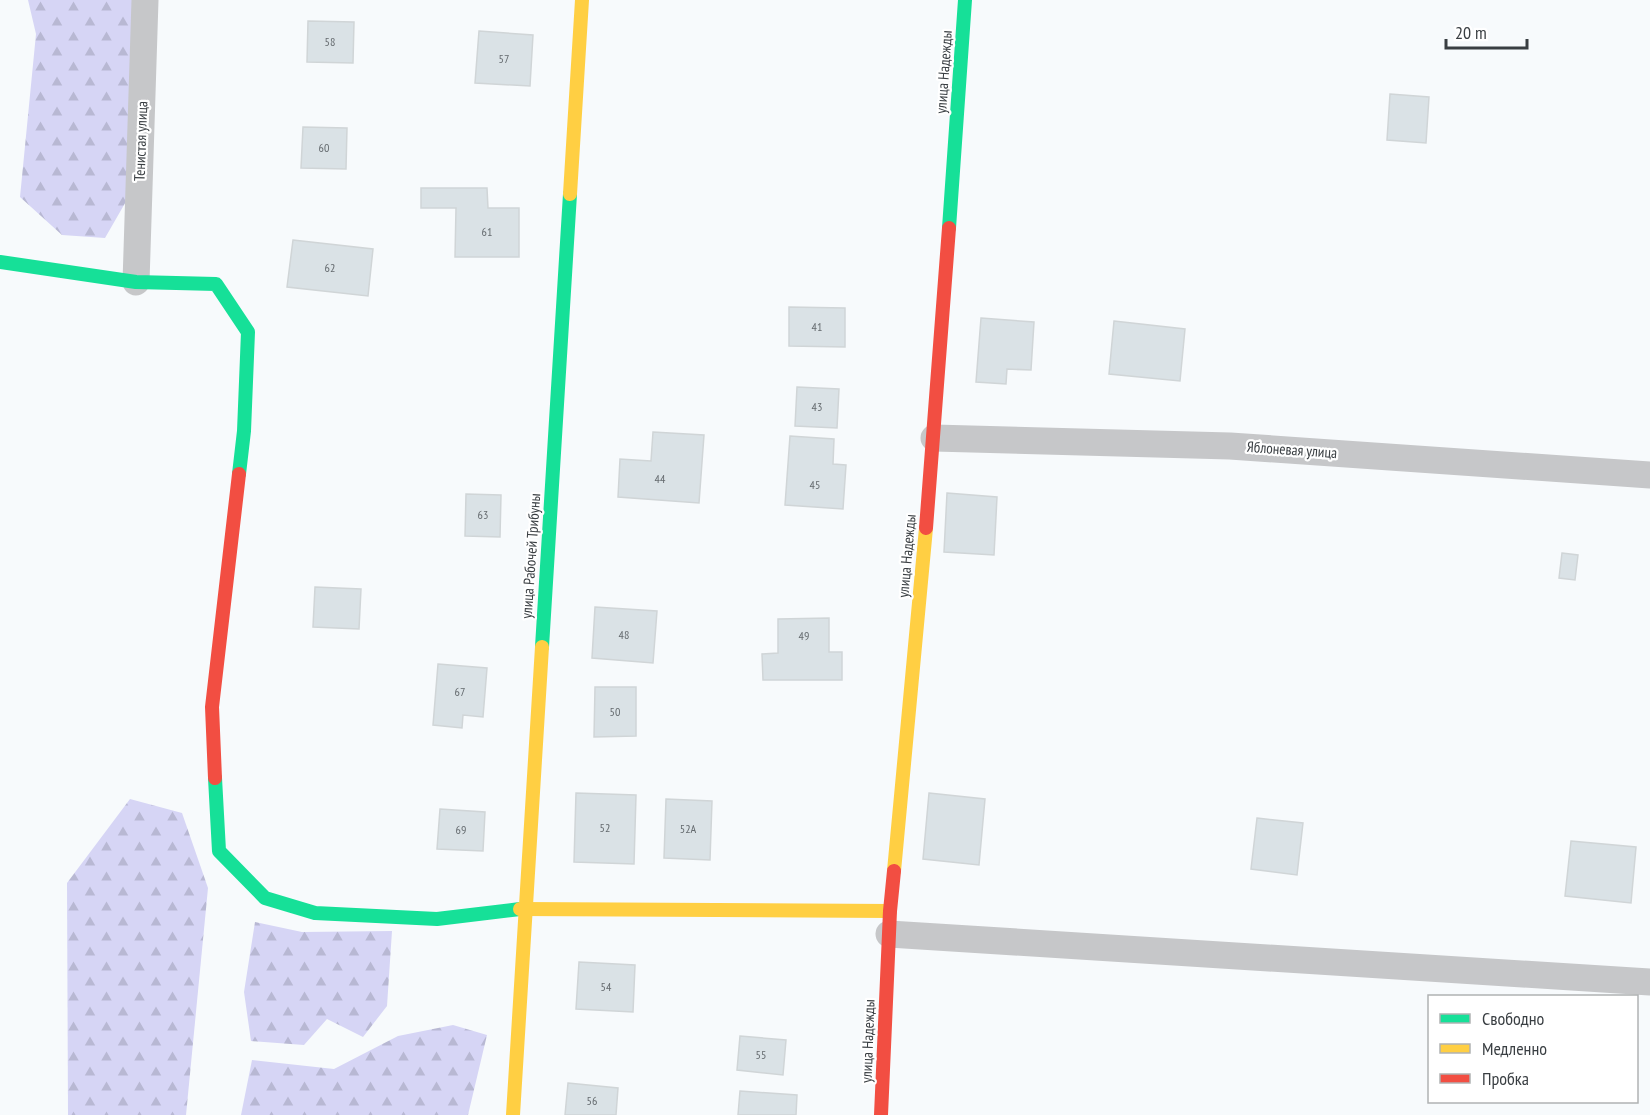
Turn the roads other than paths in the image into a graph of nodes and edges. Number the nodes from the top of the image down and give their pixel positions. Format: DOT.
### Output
graph roads {
  1 [pos="145,0"];
  2 [pos="582,0"];
  3 [pos="965,0"];
  4 [pos="0,262"];
  5 [pos="136,282"];
  6 [pos="934,438"];
  7 [pos="1650,475"];
  8 [pos="526,908"];
  9 [pos="889,922"];
  10 [pos="1650,982"];
  11 [pos="513,1115"];
  12 [pos="881,1115"];
  1 -- 5 [label="street, Тенистая улица"];
  2 -- 8 [label="street, улица Рабочей Трибуны"];
  3 -- 6 [label="street, улица Надежды"];
  4 -- 5 [label="street"];
  5 -- 8 [label="street"];
  6 -- 7 [label="street, Яблоневая улица"];
  6 -- 9 [label="street, улица Надежды"];
  8 -- 9 [label="street"];
  8 -- 11 [label="street, улица Рабочей Трибуны"];
  9 -- 10 [label="street"];
  9 -- 12 [label="street, улица Надежды"];
}
